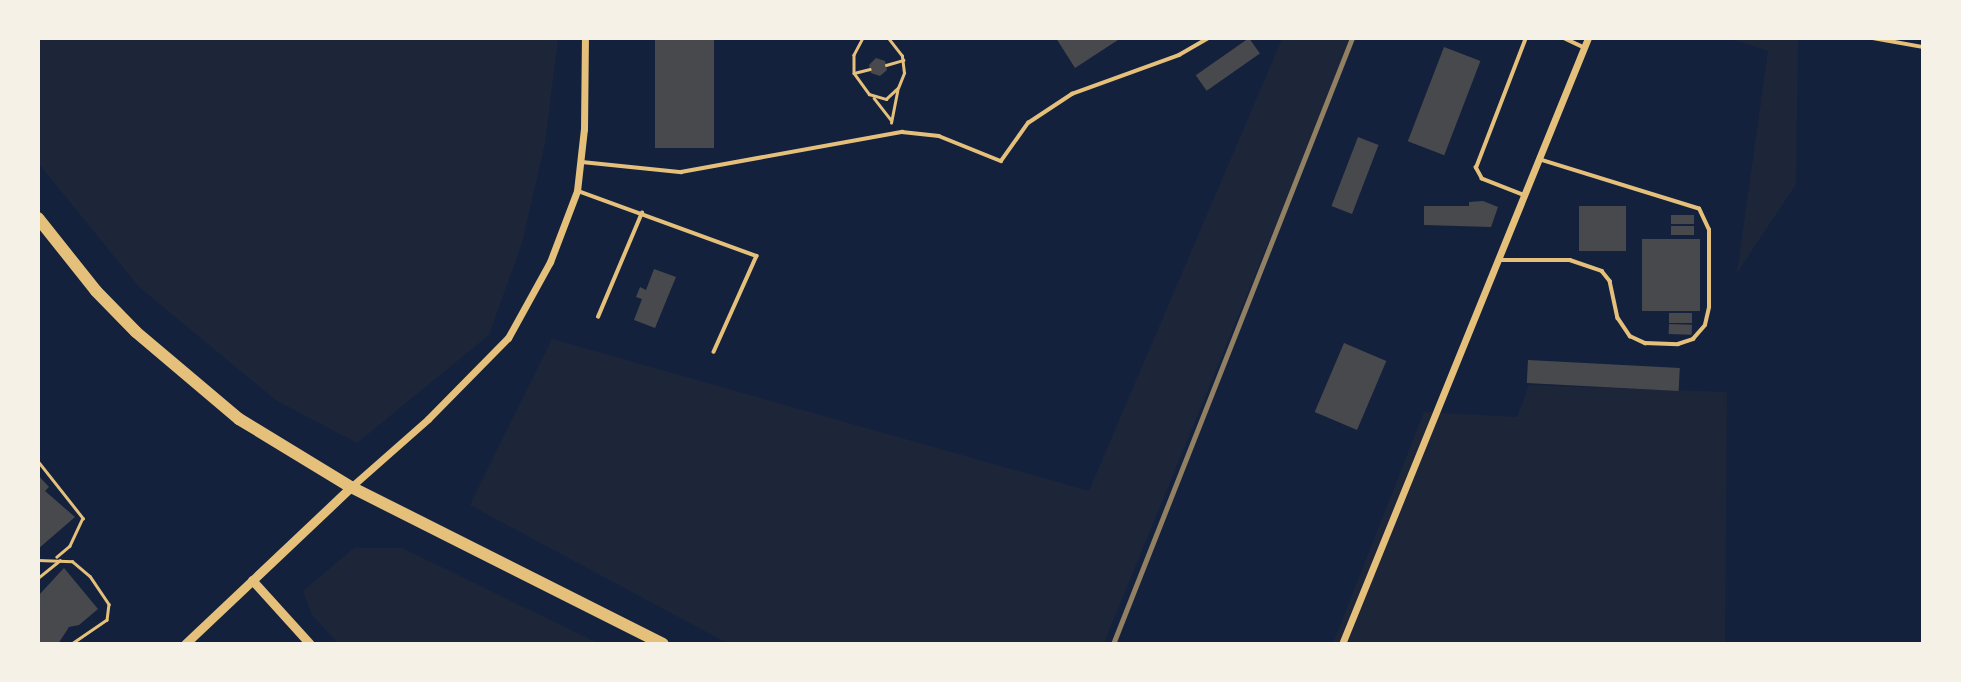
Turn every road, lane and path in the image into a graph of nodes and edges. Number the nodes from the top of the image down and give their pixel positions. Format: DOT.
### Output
graph roads {
  1 [pos="584,38"];
  2 [pos="861,38"];
  3 [pos="888,38"];
  4 [pos="1209,38"];
  5 [pos="1526,38"];
  6 [pos="1564,38"];
  7 [pos="1588,38"];
  8 [pos="1873,38"];
  9 [pos="1923,47"];
  10 [pos="1584,48"];
  11 [pos="903,60"];
  12 [pos="886,65"];
  13 [pos="870,69"];
  14 [pos="854,73"];
  15 [pos="898,88"];
  16 [pos="869,94"];
  17 [pos="1541,160"];
  18 [pos="580,162"];
  19 [pos="576,191"];
  20 [pos="1526,196"];
  21 [pos="642,213"];
  22 [pos="38,218"];
  23 [pos="1500,260"];
  24 [pos="598,317"];
  25 [pos="714,352"];
  26 [pos="38,461"];
  27 [pos="351,487"];
  28 [pos="59,558"];
  29 [pos="38,560"];
  30 [pos="38,567"];
  31 [pos="44,573"];
  32 [pos="38,578"];
  33 [pos="252,580"];
  34 [pos="72,643"];
  35 [pos="184,643"];
  36 [pos="310,643"];
  37 [pos="663,643"];
  38 [pos="1342,643"];
  1 -- 18 [label="street"];
  2 -- 14 [label="path"];
  3 -- 11 [label="path"];
  4 -- 18 [label="lane"];
  5 -- 20 [label="lane"];
  6 -- 10 [label="lane"];
  7 -- 10 [label="street"];
  8 -- 9 [label="lane"];
  10 -- 17 [label="street"];
  11 -- 12 [label="path"];
  11 -- 15 [label="path"];
  13 -- 14 [label="path"];
  14 -- 16 [label="path"];
  15 -- 16 [label="path"];
  15 -- 16 [label="path"];
  17 -- 20 [label="street"];
  17 -- 23 [label="lane"];
  18 -- 19 [label="street"];
  19 -- 21 [label="lane"];
  19 -- 27 [label="street"];
  20 -- 23 [label="street"];
  21 -- 24 [label="lane"];
  21 -- 25 [label="lane"];
  22 -- 27 [label="highway"];
  23 -- 38 [label="street"];
  26 -- 28 [label="path"];
  27 -- 33 [label="street"];
  27 -- 37 [label="highway"];
  28 -- 29 [label="path"];
  28 -- 31 [label="path"];
  28 -- 34 [label="path"];
  30 -- 31 [label="path"];
  31 -- 32 [label="path"];
  33 -- 35 [label="street"];
  33 -- 36 [label="street"];
}
